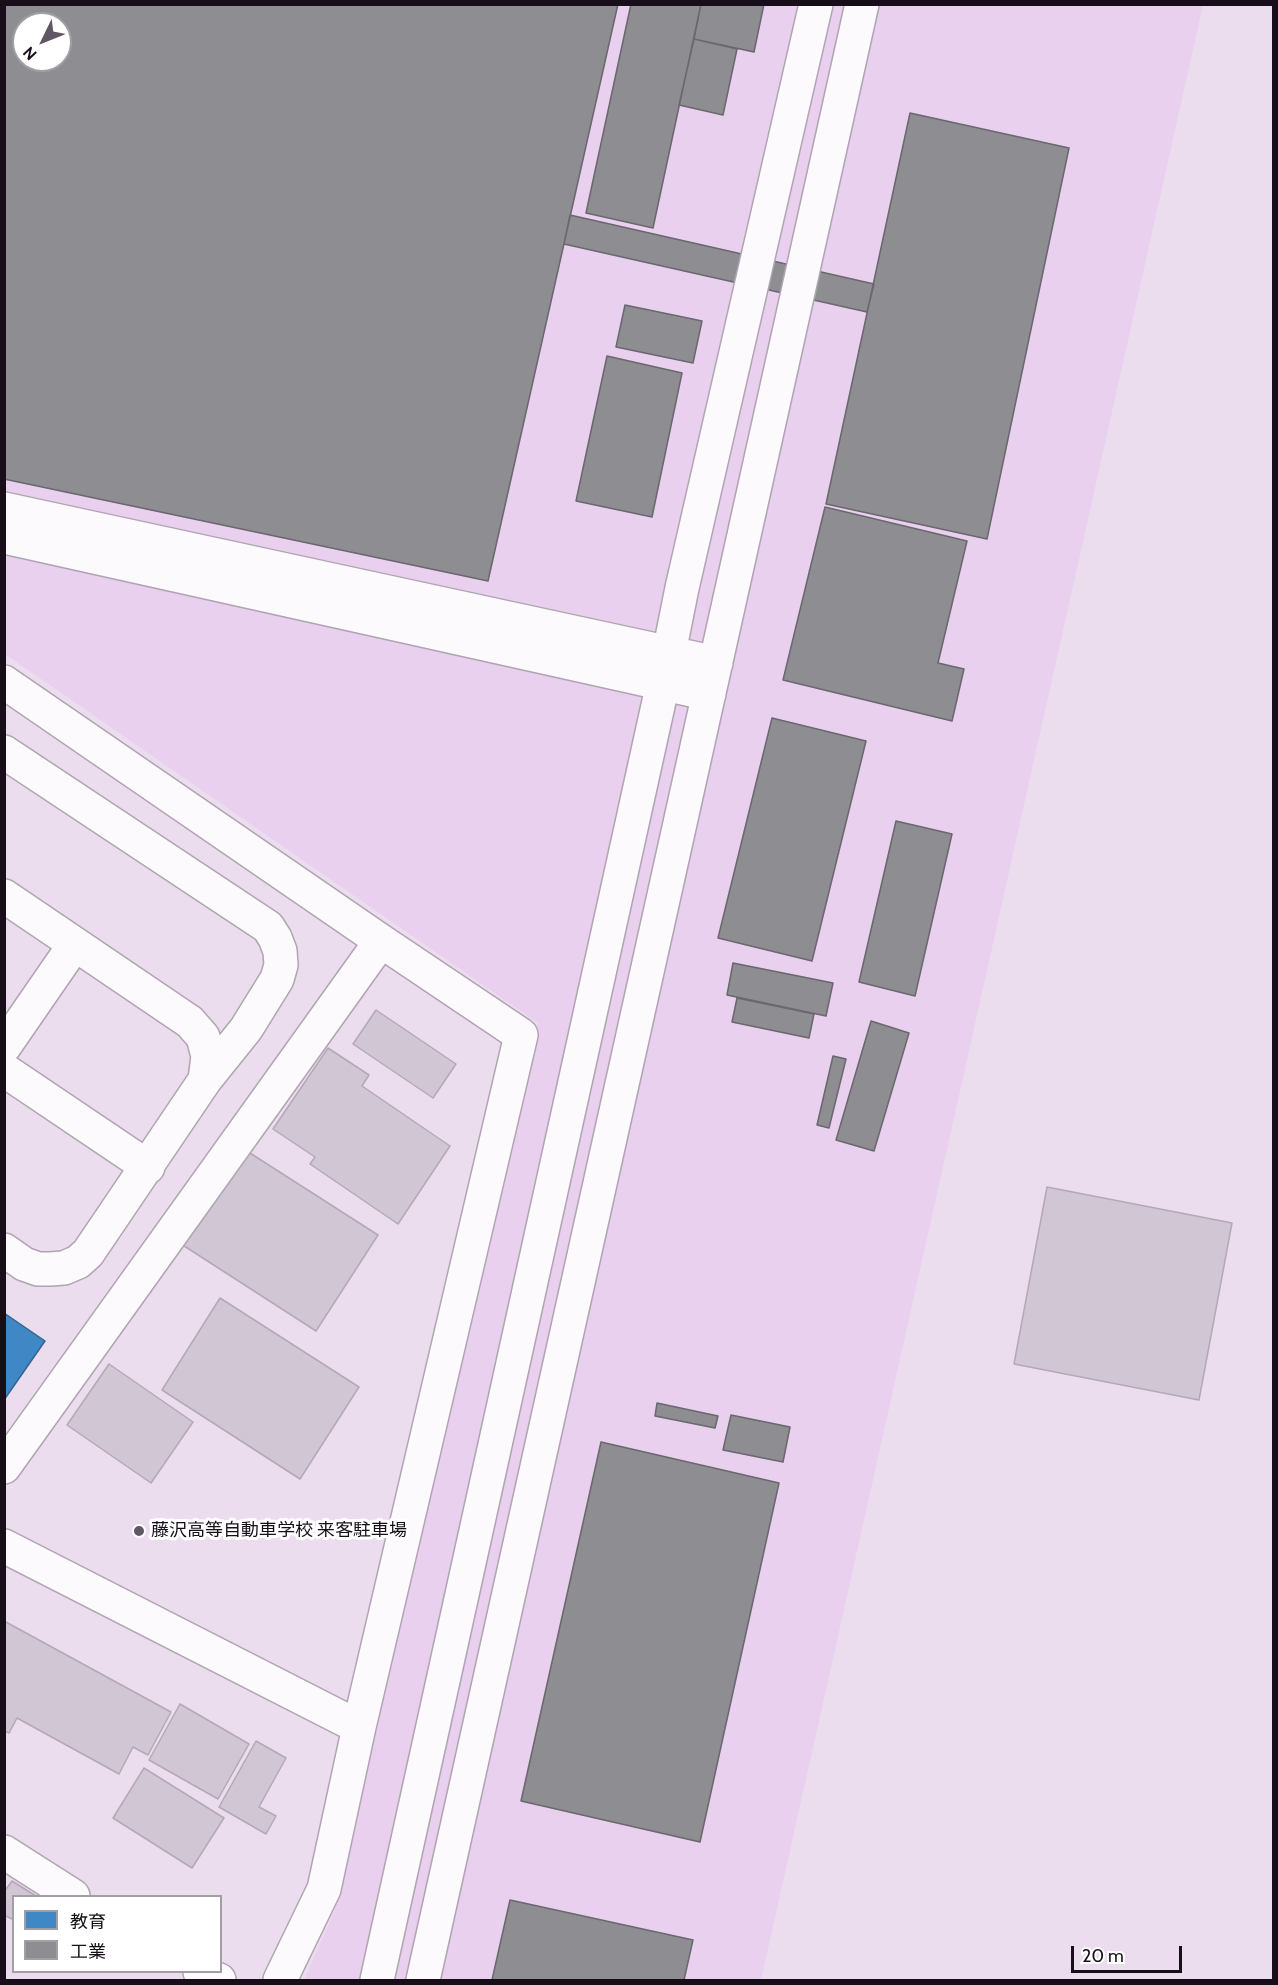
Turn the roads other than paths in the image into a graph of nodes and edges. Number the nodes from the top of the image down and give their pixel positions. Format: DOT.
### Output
graph roads {
  1 [pos="816,4"];
  2 [pos="862,4"];
  3 [pos="4,509"];
  4 [pos="4,537"];
  5 [pos="666,668"];
  6 [pos="713,679"];
  7 [pos="4,682"];
  8 [pos="4,752"];
  9 [pos="4,896"];
  10 [pos="381,941"];
  11 [pos="75,944"];
  12 [pos="4,1047"];
  13 [pos="4,1070"];
  14 [pos="206,1080"];
  15 [pos="148,1167"];
  16 [pos="4,1250"];
  17 [pos="4,1467"];
  18 [pos="4,1546"];
  19 [pos="359,1727"];
  20 [pos="4,1852"];
  21 [pos="71,1895"];
  22 [pos="204,1973"];
  23 [pos="219,1980"];
  24 [pos="280,1980"];
  25 [pos="377,1980"];
  26 [pos="423,1980"];
  1 -- 5 [label="street"];
  2 -- 6 [label="street"];
  3 -- 5 [label="street"];
  4 -- 5 [label="street"];
  5 -- 6 [label="street"];
  5 -- 25 [label="street"];
  6 -- 26 [label="street"];
  7 -- 10 [label="street"];
  8 -- 14 [label="street"];
  9 -- 11 [label="street"];
  10 -- 17 [label="street"];
  10 -- 19 [label="street"];
  11 -- 12 [label="street"];
  11 -- 14 [label="street"];
  13 -- 15 [label="street"];
  14 -- 15 [label="street"];
  15 -- 16 [label="street"];
  18 -- 19 [label="street"];
  19 -- 24 [label="street"];
  20 -- 21 [label="street"];
  22 -- 23 [label="street"];
}
